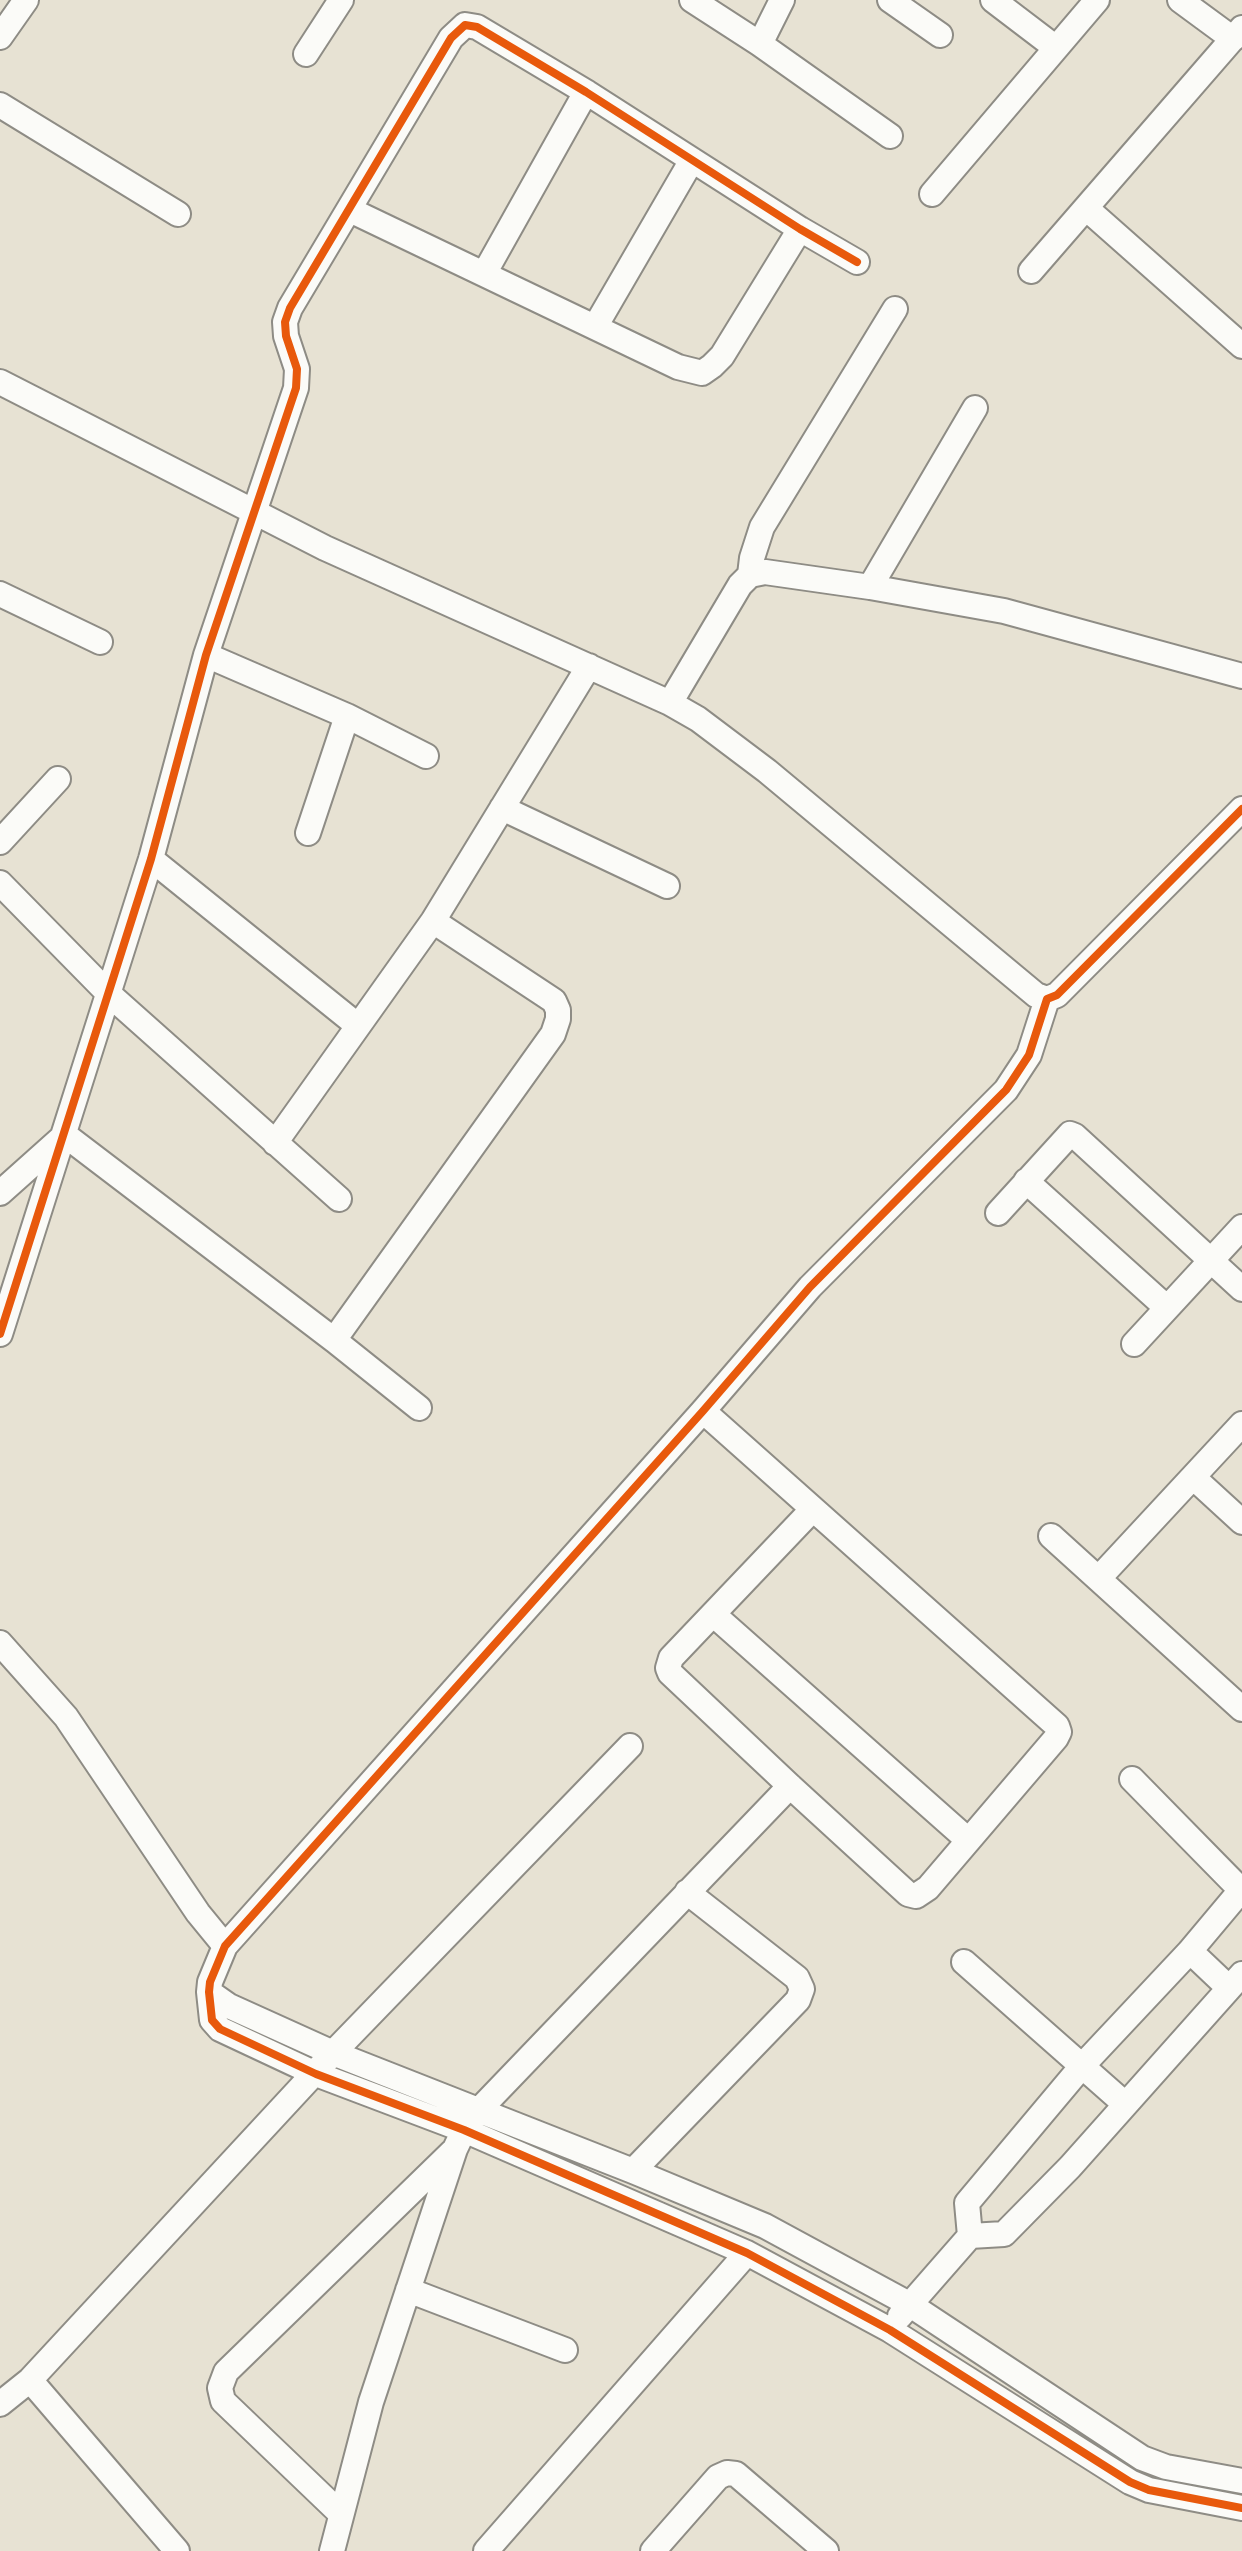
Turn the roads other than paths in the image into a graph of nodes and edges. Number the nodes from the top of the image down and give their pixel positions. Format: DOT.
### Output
graph roads {
  1 [pos="26,0"];
  2 [pos="341,0"];
  3 [pos="692,0"];
  4 [pos="782,0"];
  5 [pos="890,0"];
  6 [pos="993,0"];
  7 [pos="1097,0"];
  8 [pos="1180,0"];
  9 [pos="1238,33"];
  10 [pos="940,35"];
  11 [pos="0,37"];
  12 [pos="760,44"];
  13 [pos="1056,48"];
  14 [pos="306,54"];
  15 [pos="586,92"];
  16 [pos="0,105"];
  17 [pos="890,136"];
  18 [pos="692,160"];
  19 [pos="932,194"];
  20 [pos="1086,208"];
  21 [pos="350,210"];
  22 [pos="178,214"];
  23 [pos="800,229"];
  24 [pos="857,262"];
  25 [pos="1031,271"];
  26 [pos="484,274"];
  27 [pos="895,309"];
  28 [pos="595,327"];
  29 [pos="1242,346"];
  30 [pos="0,382"];
  31 [pos="975,408"];
  32 [pos="254,512"];
  33 [pos="750,575"];
  34 [pos="870,587"];
  35 [pos="0,594"];
  36 [pos="100,642"];
  37 [pos="206,655"];
  38 [pos="589,666"];
  39 [pos="1242,676"];
  40 [pos="670,703"];
  41 [pos="347,716"];
  42 [pos="426,756"];
  43 [pos="58,779"];
  44 [pos="502,808"];
  45 [pos="1242,809"];
  46 [pos="308,833"];
  47 [pos="0,842"];
  48 [pos="151,859"];
  49 [pos="0,883"];
  50 [pos="667,886"];
  51 [pos="433,921"];
  52 [pos="110,995"];
  53 [pos="1047,999"];
  54 [pos="357,1025"];
  55 [pos="65,1135"];
  56 [pos="275,1143"];
  57 [pos="1026,1181"];
  58 [pos="0,1193"];
  59 [pos="339,1199"];
  60 [pos="998,1213"];
  61 [pos="1242,1227"];
  62 [pos="1211,1260"];
  63 [pos="1242,1289"];
  64 [pos="1167,1308"];
  65 [pos="0,1334"];
  66 [pos="334,1340"];
  67 [pos="1134,1344"];
  68 [pos="419,1408"];
  69 [pos="703,1411"];
  70 [pos="1242,1424"];
  71 [pos="1194,1478"];
  72 [pos="812,1510"];
  73 [pos="1242,1522"];
  74 [pos="1051,1536"];
  75 [pos="1099,1578"];
  76 [pos="714,1615"];
  77 [pos="0,1643"];
  78 [pos="1238,1697"];
  79 [pos="630,1746"];
  80 [pos="1132,1779"];
  81 [pos="790,1786"];
  82 [pos="968,1840"];
  83 [pos="1242,1889"];
  84 [pos="687,1892"];
  85 [pos="225,1946"];
  86 [pos="1190,1951"];
  87 [pos="964,1962"];
  88 [pos="1236,1981"];
  89 [pos="209,1992"];
  90 [pos="333,2053"];
  91 [pos="1082,2066"];
  92 [pos="316,2074"];
  93 [pos="1125,2104"];
  94 [pos="466,2130"];
  95 [pos="633,2171"];
  96 [pos="970,2236"];
  97 [pos="747,2253"];
  98 [pos="408,2290"];
  99 [pos="909,2304"];
  100 [pos="890,2330"];
  101 [pos="565,2350"];
  102 [pos="30,2380"];
  103 [pos="0,2404"];
  104 [pos="1242,2481"];
  105 [pos="1242,2508"];
  106 [pos="341,2514"];
  107 [pos="177,2551"];
  108 [pos="332,2551"];
  109 [pos="486,2551"];
  110 [pos="653,2551"];
  111 [pos="826,2551"];
  1 -- 11 [label="street"];
  2 -- 14 [label="street"];
  3 -- 12 [label="street"];
  4 -- 12 [label="street"];
  5 -- 10 [label="street"];
  6 -- 13 [label="street"];
  7 -- 13 [label="street"];
  8 -- 9 [label="street"];
  9 -- 20 [label="street"];
  12 -- 17 [label="street"];
  13 -- 19 [label="street"];
  15 -- 18 [label="street"];
  15 -- 21 [label="street"];
  15 -- 26 [label="street"];
  16 -- 22 [label="street"];
  18 -- 23 [label="street"];
  18 -- 28 [label="street"];
  20 -- 25 [label="street"];
  20 -- 29 [label="street"];
  21 -- 26 [label="street"];
  21 -- 32 [label="street"];
  23 -- 24 [label="street"];
  23 -- 28 [label="street"];
  26 -- 28 [label="street"];
  27 -- 33 [label="street"];
  30 -- 32 [label="street"];
  31 -- 34 [label="street"];
  32 -- 37 [label="street"];
  32 -- 38 [label="street"];
  33 -- 34 [label="street"];
  33 -- 40 [label="street"];
  34 -- 39 [label="street"];
  35 -- 36 [label="street"];
  37 -- 41 [label="street"];
  37 -- 48 [label="street"];
  38 -- 40 [label="street"];
  38 -- 44 [label="street"];
  40 -- 53 [label="street"];
  41 -- 42 [label="street"];
  41 -- 46 [label="street"];
  43 -- 47 [label="street"];
  44 -- 50 [label="street"];
  44 -- 51 [label="street"];
  45 -- 53 [label="street"];
  48 -- 52 [label="street"];
  48 -- 54 [label="street"];
  49 -- 52 [label="street"];
  51 -- 54 [label="street"];
  51 -- 66 [label="street"];
  52 -- 55 [label="street"];
  52 -- 56 [label="street"];
  53 -- 69 [label="street"];
  54 -- 56 [label="street"];
  55 -- 58 [label="street"];
  55 -- 65 [label="street"];
  55 -- 66 [label="street"];
  56 -- 59 [label="street"];
  57 -- 60 [label="street"];
  57 -- 62 [label="street"];
  57 -- 64 [label="street"];
  61 -- 62 [label="street"];
  62 -- 63 [label="street"];
  62 -- 64 [label="street"];
  64 -- 67 [label="street"];
  66 -- 68 [label="street"];
  69 -- 72 [label="street"];
  69 -- 85 [label="street"];
  70 -- 71 [label="street"];
  71 -- 73 [label="street"];
  71 -- 75 [label="street"];
  72 -- 76 [label="street"];
  72 -- 82 [label="street"];
  74 -- 75 [label="street"];
  75 -- 78 [label="street"];
  76 -- 81 [label="street"];
  76 -- 82 [label="street"];
  77 -- 85 [label="street"];
  79 -- 90 [label="street"];
  80 -- 83 [label="street"];
  81 -- 82 [label="street"];
  81 -- 84 [label="street"];
  83 -- 86 [label="street"];
  84 -- 94 [label="street"];
  84 -- 95 [label="street"];
  85 -- 89 [label="street"];
  86 -- 88 [label="street"];
  86 -- 91 [label="street"];
  87 -- 91 [label="street"];
  88 -- 93 [label="street"];
  89 -- 90 [label="street"];
  89 -- 92 [label="street"];
  90 -- 92 [label="street"];
  90 -- 94 [label="street"];
  91 -- 93 [label="street"];
  91 -- 96 [label="street"];
  92 -- 94 [label="street"];
  92 -- 102 [label="street"];
  93 -- 96 [label="street"];
  94 -- 95 [label="street"];
  94 -- 97 [label="street"];
  94 -- 98 [label="street"];
  94 -- 106 [label="street"];
  95 -- 99 [label="street"];
  96 -- 99 [label="street"];
  97 -- 100 [label="street"];
  97 -- 109 [label="street"];
  98 -- 101 [label="street"];
  98 -- 106 [label="street"];
  99 -- 100 [label="street"];
  99 -- 104 [label="street"];
  100 -- 105 [label="street"];
  102 -- 103 [label="street"];
  102 -- 107 [label="street"];
  106 -- 108 [label="street"];
  110 -- 111 [label="street"];
}
